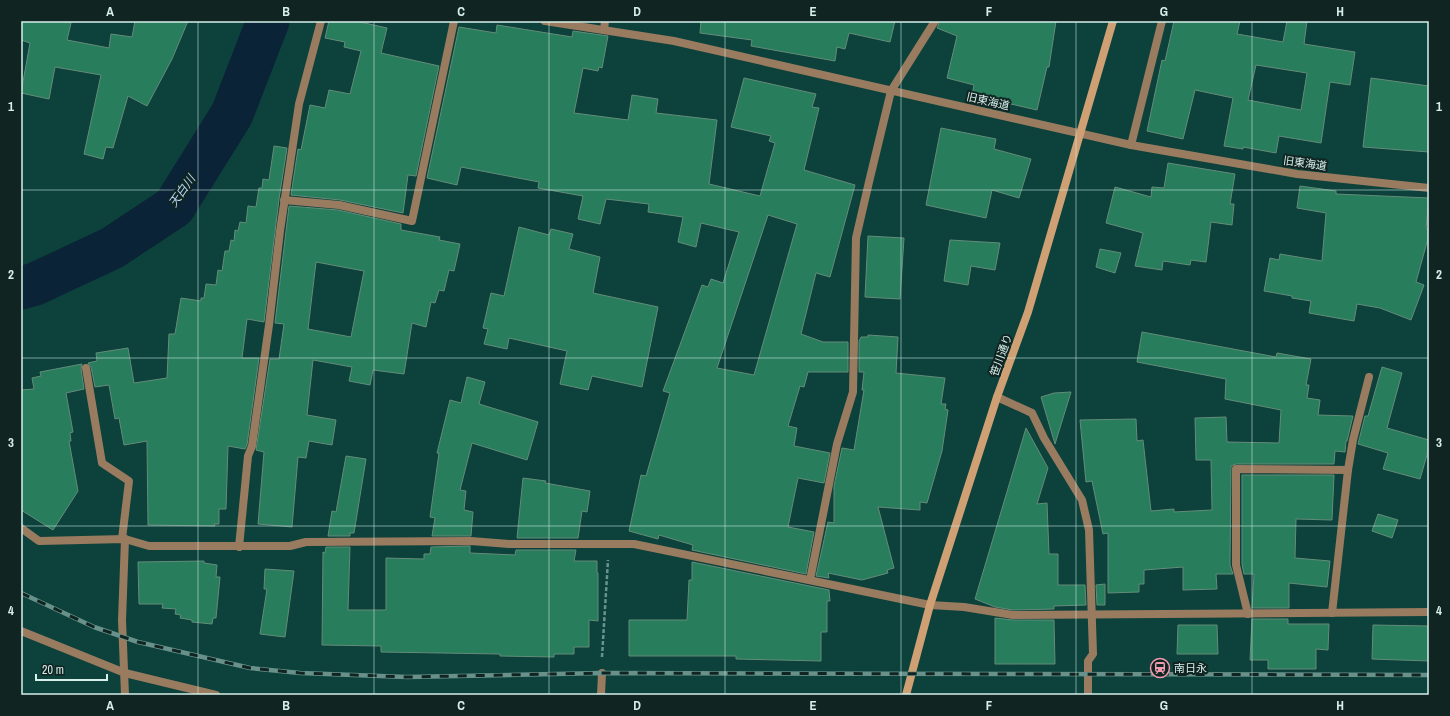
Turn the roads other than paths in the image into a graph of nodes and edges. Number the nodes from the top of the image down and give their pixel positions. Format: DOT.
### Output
graph roads {
  1 [pos="321,21"];
  2 [pos="454,21"];
  3 [pos="545,21"];
  4 [pos="605,21"];
  5 [pos="935,21"];
  6 [pos="1113,21"];
  7 [pos="1162,21"];
  8 [pos="604,30"];
  9 [pos="891,91"];
  10 [pos="1079,133"];
  11 [pos="1131,145"];
  12 [pos="1429,188"];
  13 [pos="284,200"];
  14 [pos="86,368"];
  15 [pos="1369,377"];
  16 [pos="997,397"];
  17 [pos="1348,470"];
  18 [pos="21,528"];
  19 [pos="123,539"];
  20 [pos="239,547"];
  21 [pos="810,580"];
  22 [pos="930,605"];
  23 [pos="1429,612"];
  24 [pos="1332,613"];
  25 [pos="1092,614"];
  26 [pos="1248,614"];
  27 [pos="21,631"];
  28 [pos="125,673"];
  29 [pos="602,673"];
  30 [pos="125,695"];
  31 [pos="216,695"];
  32 [pos="601,695"];
  33 [pos="906,695"];
  34 [pos="1088,695"];
  1 -- 13 [label="street"];
  2 -- 13 [label="street"];
  3 -- 8 [label="street, 旧東海道"];
  4 -- 8 [label="street"];
  5 -- 9 [label="street"];
  6 -- 10 [label="street, 笹川通り"];
  7 -- 11 [label="street"];
  8 -- 9 [label="street, 旧東海道"];
  9 -- 10 [label="street, 旧東海道"];
  9 -- 21 [label="street"];
  10 -- 11 [label="street, 旧東海道"];
  10 -- 16 [label="street, 笹川通り"];
  11 -- 12 [label="street, 旧東海道"];
  13 -- 20 [label="street"];
  14 -- 19 [label="street"];
  15 -- 17 [label="street"];
  16 -- 22 [label="street, 笹川通り"];
  16 -- 25 [label="street"];
  17 -- 24 [label="street"];
  17 -- 26 [label="street"];
  18 -- 19 [label="street"];
  19 -- 20 [label="street"];
  19 -- 28 [label="street"];
  20 -- 21 [label="street"];
  21 -- 22 [label="street"];
  22 -- 25 [label="street"];
  22 -- 33 [label="street, 笹川通り"];
  23 -- 24 [label="street"];
  24 -- 26 [label="street"];
  25 -- 26 [label="street"];
  25 -- 34 [label="street"];
  27 -- 28 [label="street"];
  28 -- 30 [label="street"];
  28 -- 31 [label="street"];
  29 -- 32 [label="street"];
}
